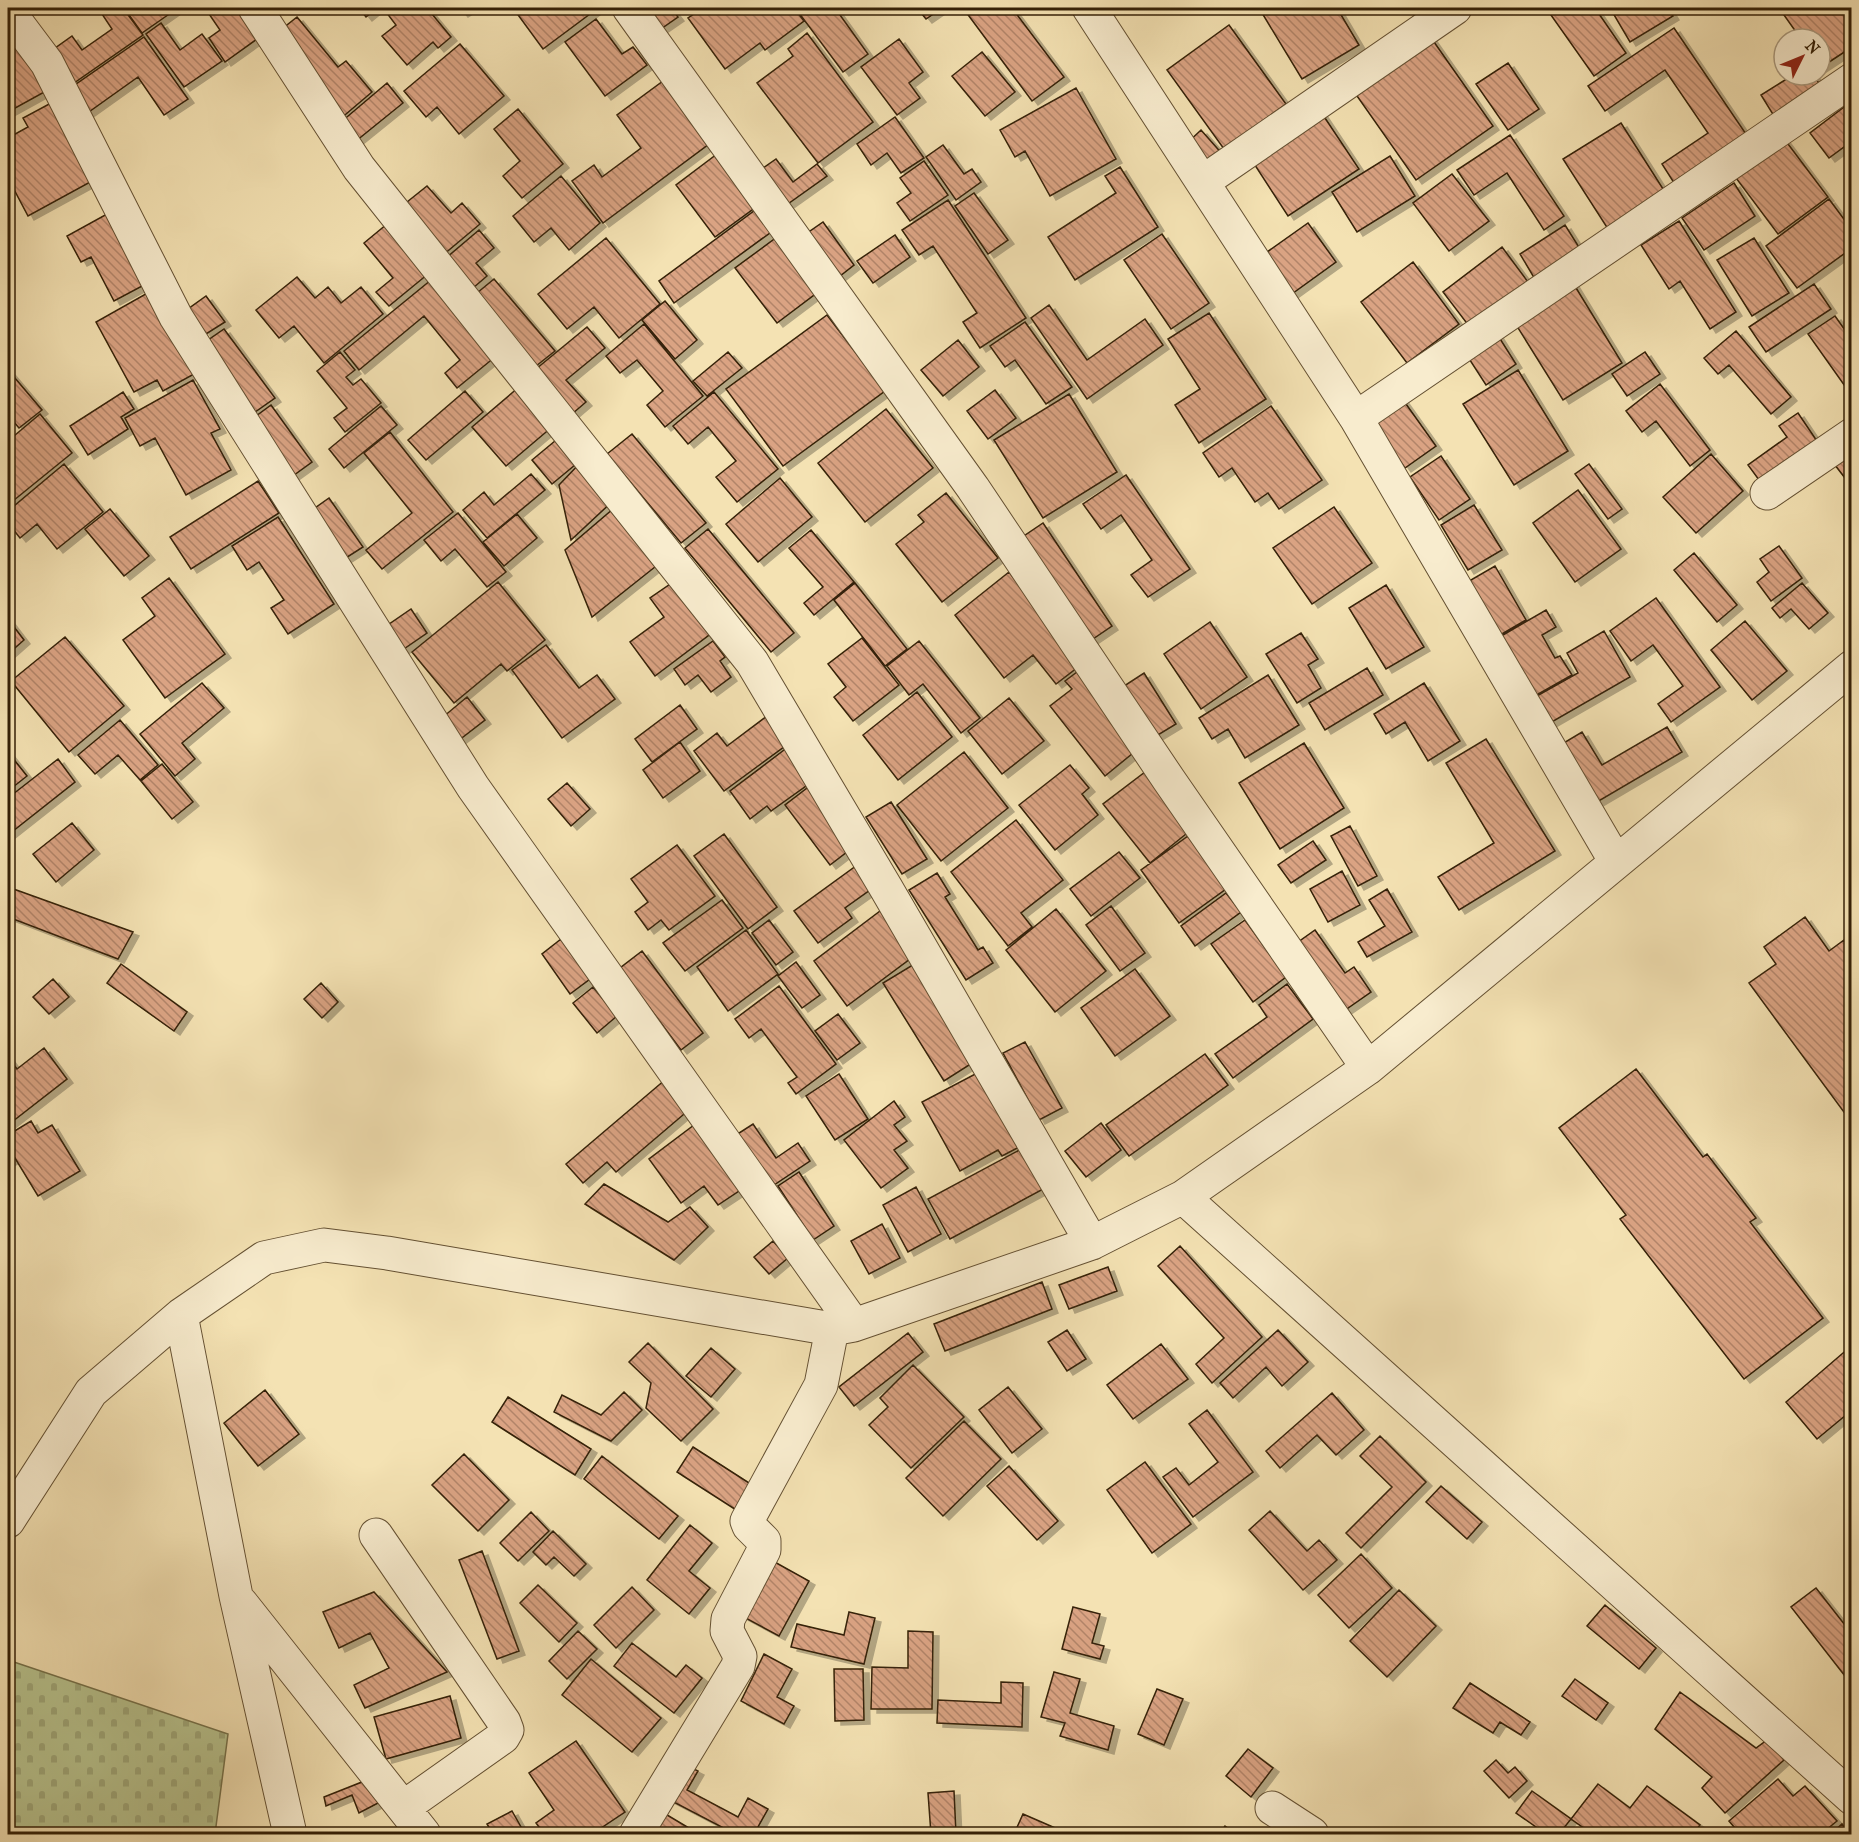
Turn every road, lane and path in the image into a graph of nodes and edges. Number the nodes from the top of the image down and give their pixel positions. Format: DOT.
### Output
graph roads {
  1 [pos="255,8"];
  2 [pos="629,8"];
  3 [pos="1089,8"];
  4 [pos="1455,8"];
  5 [pos="8,11"];
  6 [pos="1851,80"];
  7 [pos="1204,181"];
  8 [pos="1356,418"];
  9 [pos="1851,435"];
  10 [pos="1767,493"];
  11 [pos="1851,667"];
  12 [pos="1616,862"];
  13 [pos="1368,1068"];
  14 [pos="1183,1197"];
  15 [pos="1092,1243"];
  16 [pos="180,1315"];
  17 [pos="843,1327"];
  18 [pos="8,1521"];
  19 [pos="376,1535"];
  20 [pos="236,1596"];
  21 [pos="1851,1798"];
  22 [pos="404,1807"];
  23 [pos="1272,1808"];
  24 [pos="290,1834"];
  25 [pos="424,1834"];
  26 [pos="636,1834"];
  27 [pos="1312,1834"];
  1 -- 15 [label="street"];
  2 -- 13 [label="street"];
  3 -- 7 [label="street"];
  4 -- 7 [label="street"];
  5 -- 17 [label="street"];
  6 -- 8 [label="street"];
  7 -- 8 [label="street"];
  8 -- 12 [label="street"];
  9 -- 10 [label="street"];
  11 -- 12 [label="street"];
  12 -- 13 [label="street"];
  13 -- 14 [label="street"];
  14 -- 15 [label="street"];
  14 -- 21 [label="street"];
  15 -- 17 [label="street"];
  16 -- 17 [label="street"];
  16 -- 18 [label="street"];
  16 -- 20 [label="street"];
  17 -- 26 [label="street"];
  19 -- 22 [label="street"];
  20 -- 22 [label="street"];
  20 -- 24 [label="street"];
  22 -- 25 [label="street"];
  23 -- 27 [label="street"];
}
